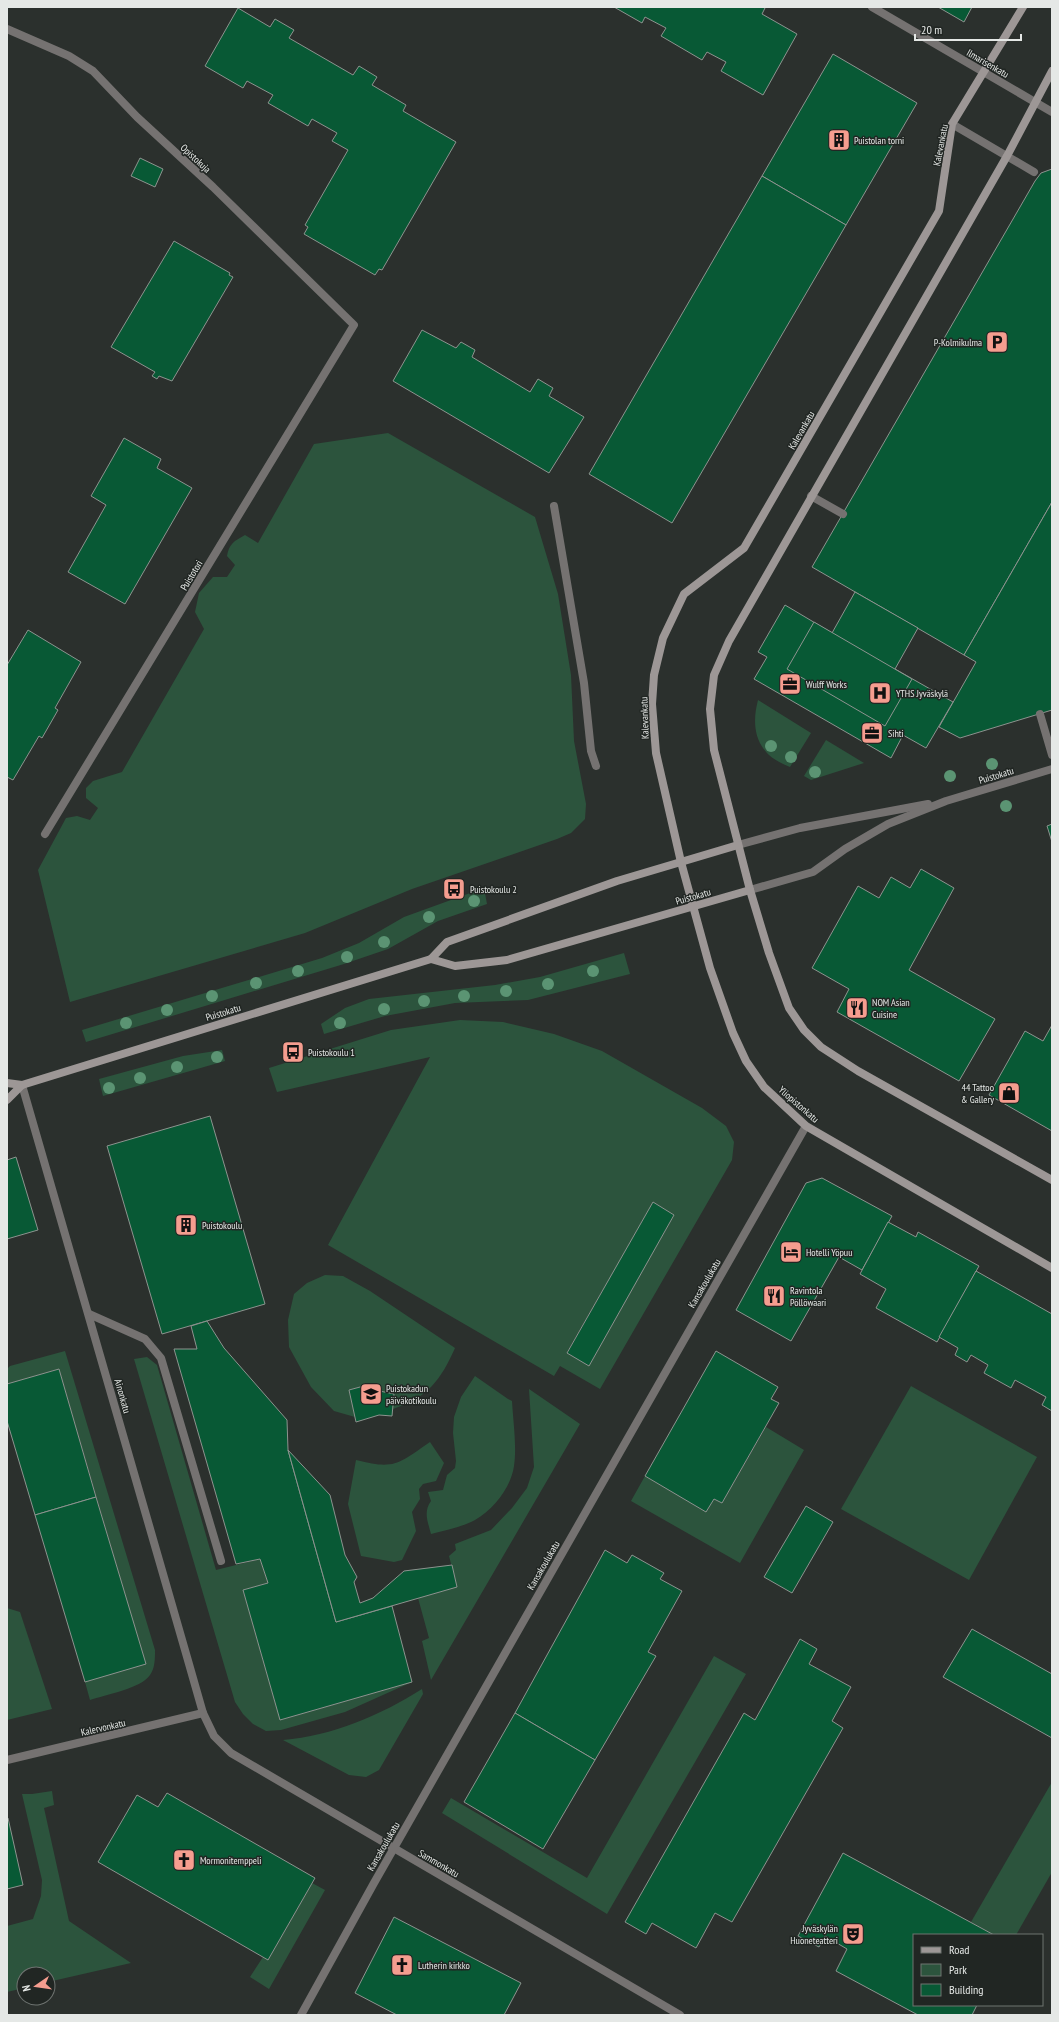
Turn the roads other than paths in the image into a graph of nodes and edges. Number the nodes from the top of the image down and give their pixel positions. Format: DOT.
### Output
graph roads {
  1 [pos="872,7"];
  2 [pos="1023,7"];
  3 [pos="7,29"];
  4 [pos="1052,71"];
  5 [pos="985,73"];
  6 [pos="1036,102"];
  7 [pos="1052,112"];
  8 [pos="952,124"];
  9 [pos="1007,156"];
  10 [pos="1034,172"];
  11 [pos="354,325"];
  12 [pos="811,496"];
  13 [pos="554,506"];
  14 [pos="843,514"];
  15 [pos="1040,714"];
  16 [pos="1052,755"];
  17 [pos="596,766"];
  18 [pos="1052,769"];
  19 [pos="946,801"];
  20 [pos="45,834"];
  21 [pos="738,845"];
  22 [pos="681,862"];
  23 [pos="750,890"];
  24 [pos="693,907"];
  25 [pos="431,959"];
  26 [pos="7,1083"];
  27 [pos="22,1085"];
  28 [pos="7,1100"];
  29 [pos="806,1126"];
  30 [pos="1052,1180"];
  31 [pos="1052,1268"];
  32 [pos="89,1314"];
  33 [pos="221,1561"];
  34 [pos="203,1713"];
  35 [pos="7,1760"];
  36 [pos="394,1848"];
  37 [pos="301,2015"];
  38 [pos="680,2015"];
  1 -- 5 [label="street, Ilmarisenkatu"];
  2 -- 5 [label="main road, Kalevankatu"];
  3 -- 11 [label="street, Opistokuja"];
  4 -- 6 [label="main road"];
  5 -- 6 [label="street, Ilmarisenkatu"];
  5 -- 8 [label="main road, Kalevankatu"];
  6 -- 7 [label="street, Ilmarisenkatu"];
  6 -- 9 [label="main road"];
  8 -- 9 [label="street"];
  8 -- 22 [label="main road, Kalevankatu"];
  9 -- 10 [label="street"];
  9 -- 12 [label="main road"];
  11 -- 20 [label="street, Puistotori"];
  12 -- 14 [label="street"];
  12 -- 21 [label="main road"];
  13 -- 17 [label="street"];
  15 -- 16 [label="street"];
  18 -- 19 [label="street, Puistokatu"];
  19 -- 21 [label="street, Puistokatu"];
  19 -- 23 [label="street, Puistokatu"];
  21 -- 22 [label="main road, Puistokatu"];
  21 -- 23 [label="main road"];
  22 -- 24 [label="main road, Yliopistonkatu"];
  22 -- 25 [label="main road, Puistokatu"];
  23 -- 24 [label="main road, Puistokatu"];
  23 -- 30 [label="main road"];
  24 -- 25 [label="main road, Puistokatu"];
  24 -- 29 [label="main road, Yliopistonkatu"];
  25 -- 27 [label="main road, Puistokatu"];
  26 -- 27 [label="main road, Puistokatu"];
  27 -- 28 [label="main road, Puistokatu"];
  27 -- 32 [label="street, Ainonkatu"];
  29 -- 31 [label="main road, Yliopistonkatu"];
  29 -- 36 [label="street, Kansakoulukatu"];
  32 -- 33 [label="street"];
  32 -- 34 [label="street, Ainonkatu"];
  34 -- 35 [label="street, Kalervonkatu"];
  34 -- 36 [label="street, Sammonkatu"];
  36 -- 37 [label="street, Kansakoulukatu"];
  36 -- 38 [label="street, Sammonkatu"];
}
